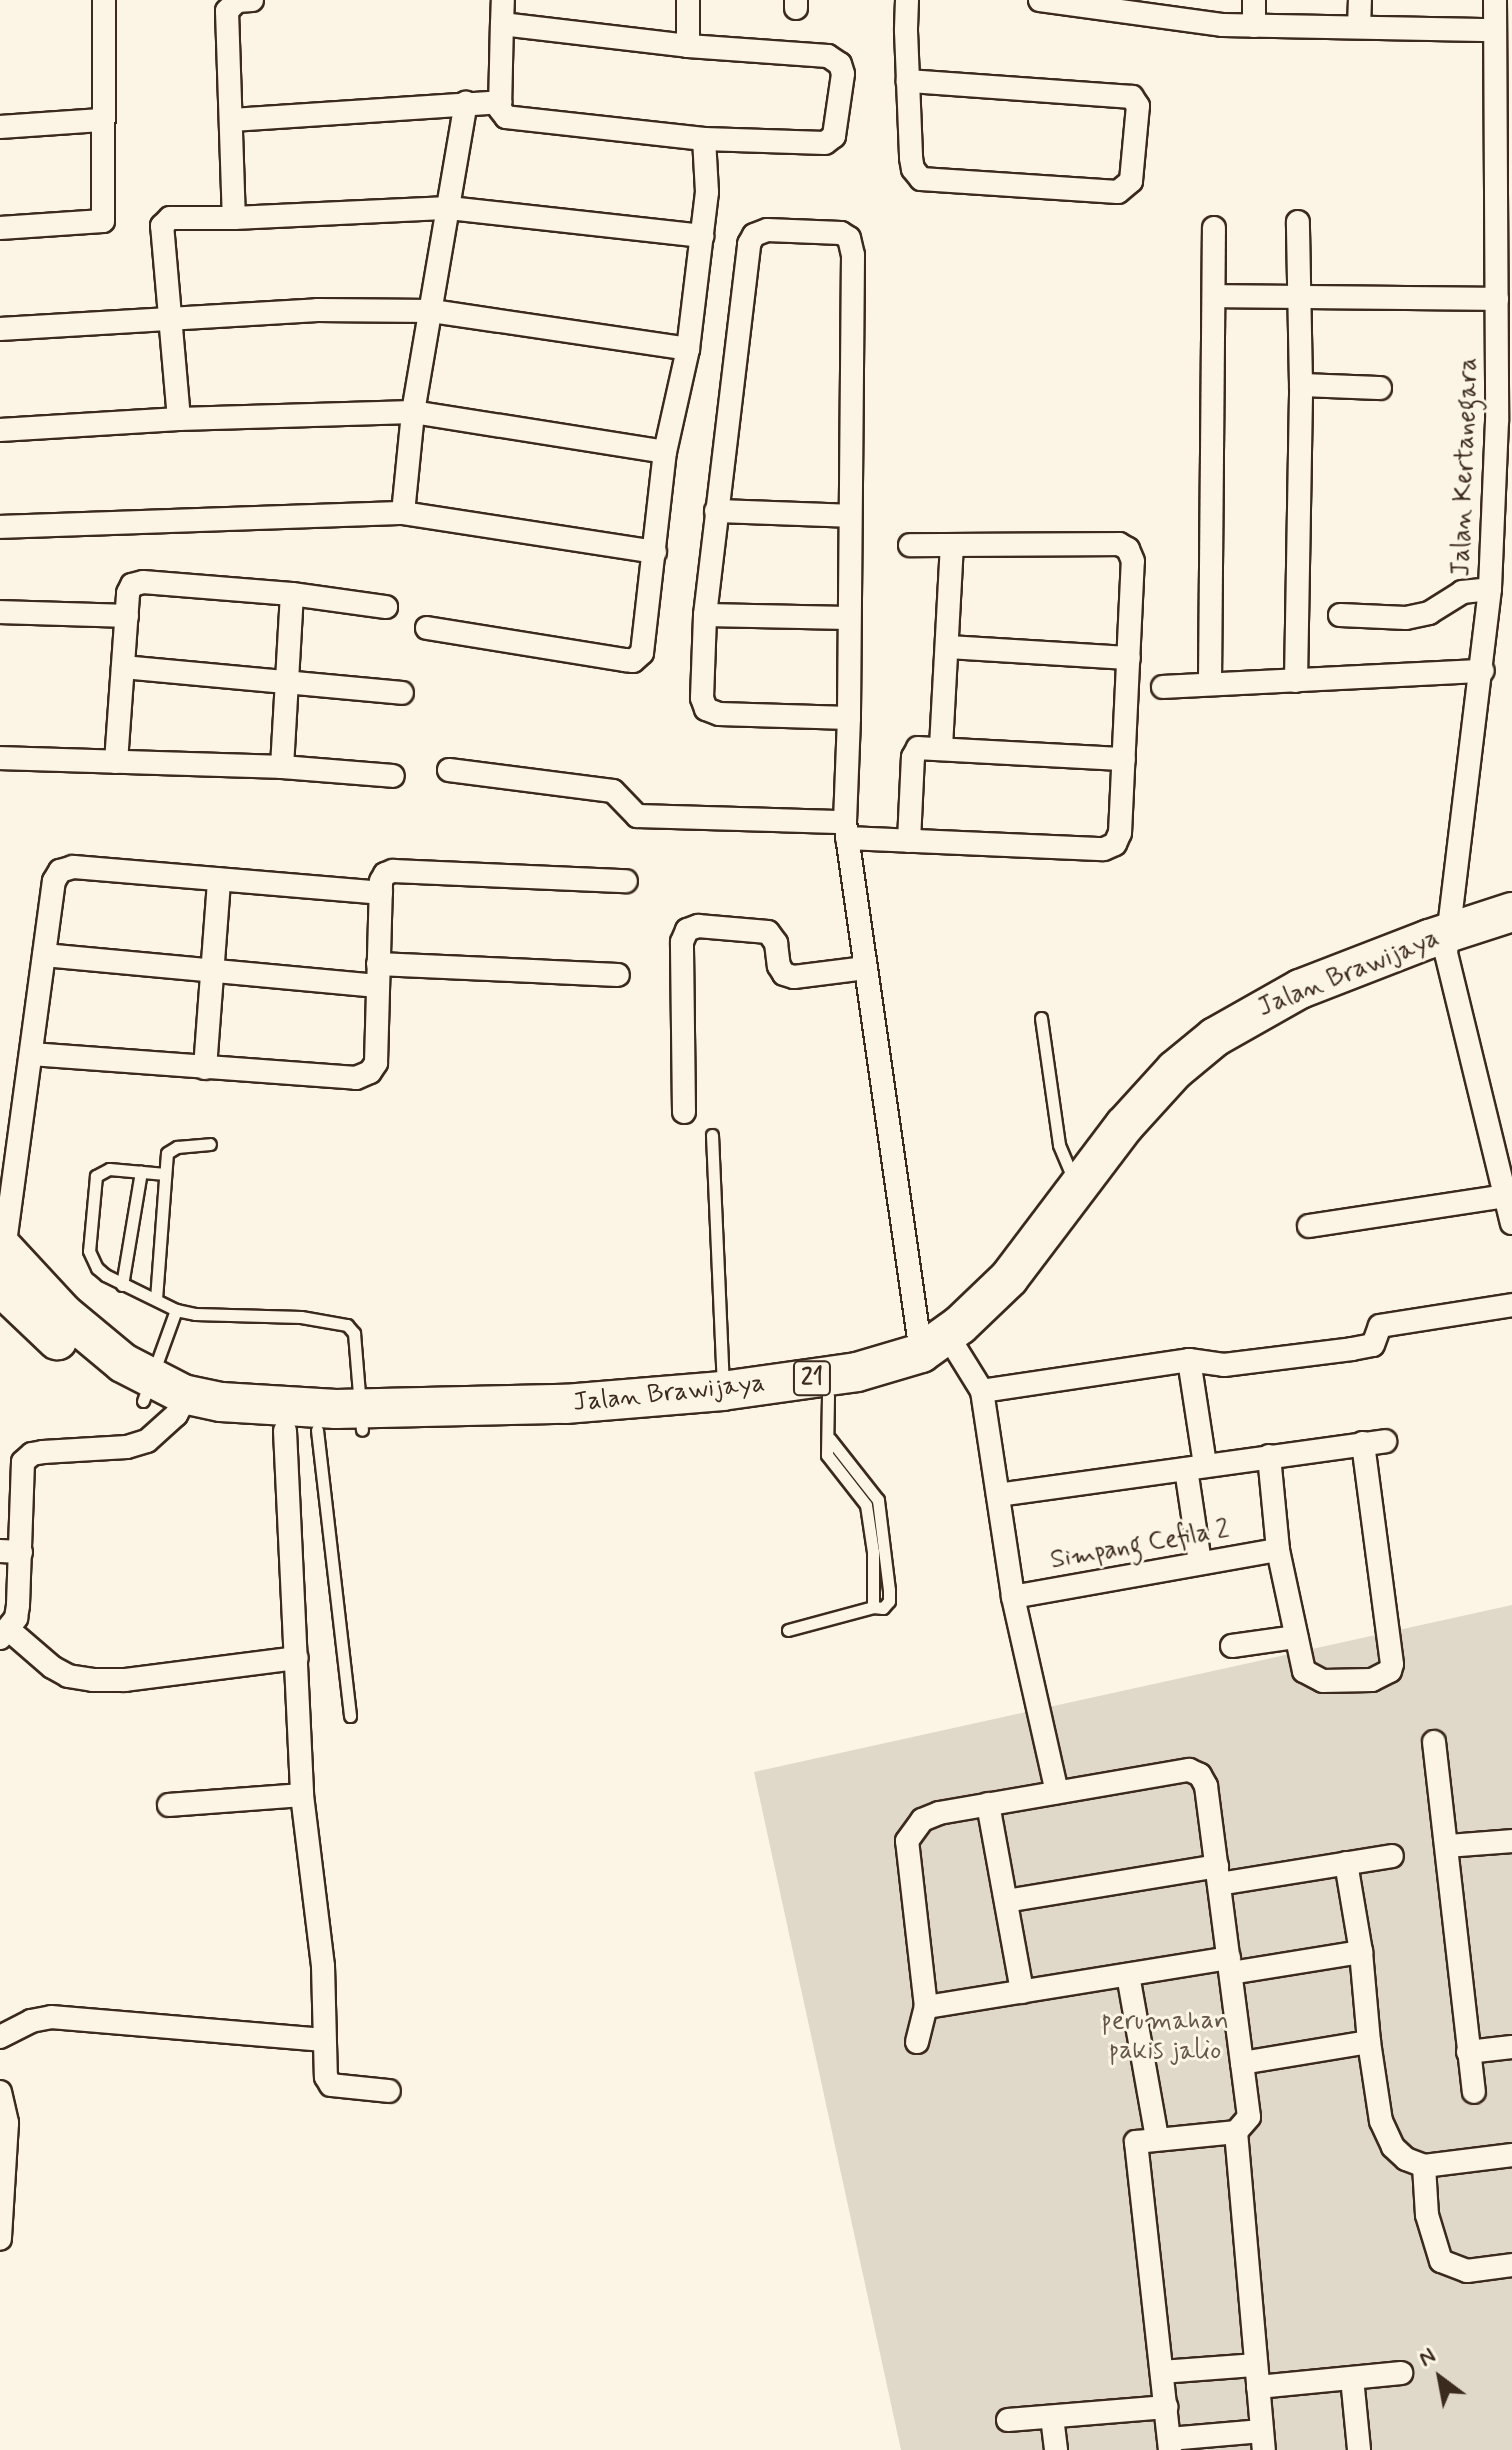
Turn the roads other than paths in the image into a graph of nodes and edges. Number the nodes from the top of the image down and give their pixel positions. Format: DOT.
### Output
graph roads {
  1 [pos="104,0"];
  2 [pos="252,0"];
  3 [pos="503,0"];
  4 [pos="688,0"];
  5 [pos="907,0"];
  6 [pos="1040,0"];
  7 [pos="1254,0"];
  8 [pos="1360,0"];
  9 [pos="1495,0"];
  10 [pos="502,24"];
  11 [pos="1254,26"];
  12 [pos="1359,27"];
  13 [pos="1495,30"];
  14 [pos="688,46"];
  15 [pos="908,81"];
  16 [pos="1504,95"];
  17 [pos="500,102"];
  18 [pos="466,103"];
  19 [pos="101,120"];
  20 [pos="232,120"];
  21 [pos="0,127"];
  22 [pos="704,139"];
  23 [pos="449,208"];
  24 [pos="234,218"];
  25 [pos="1298,222"];
  26 [pos="0,228"];
  27 [pos="1214,228"];
  28 [pos="702,236"];
  29 [pos="1504,240"];
  30 [pos="1214,296"];
  31 [pos="1297,298"];
  32 [pos="1497,299"];
  33 [pos="432,311"];
  34 [pos="170,319"];
  35 [pos="0,329"];
  36 [pos="688,349"];
  37 [pos="1301,385"];
  38 [pos="1380,388"];
  39 [pos="413,412"];
  40 [pos="179,419"];
  41 [pos="1505,420"];
  42 [pos="0,430"];
  43 [pos="665,452"];
  44 [pos="716,511"];
  45 [pos="403,513"];
  46 [pos="850,516"];
  47 [pos="0,527"];
  48 [pos="910,545"];
  49 [pos="952,545"];
  50 [pos="655,552"];
  51 [pos="1490,589"];
  52 [pos="292,594"];
  53 [pos="386,607"];
  54 [pos="0,612"];
  55 [pos="705,615"];
  56 [pos="1340,615"];
  57 [pos="127,616"];
  58 [pos="849,618"];
  59 [pos="427,628"];
  60 [pos="947,647"];
  61 [pos="1129,658"];
  62 [pos="123,667"];
  63 [pos="1483,671"];
  64 [pos="1296,681"];
  65 [pos="287,682"];
  66 [pos="1210,682"];
  67 [pos="1163,687"];
  68 [pos="402,693"];
  69 [pos="849,718"];
  70 [pos="941,747"];
  71 [pos="0,758"];
  72 [pos="1124,759"];
  73 [pos="116,762"];
  74 [pos="282,767"];
  75 [pos="449,770"];
  76 [pos="393,776"];
  77 [pos="846,830"];
  78 [pos="909,841"];
  79 [pos="219,880"];
  80 [pos="626,881"];
  81 [pos="381,893"];
  82 [pos="1512,912"];
  83 [pos="1512,930"];
  84 [pos="1446,943"];
  85 [pos="44,955"];
  86 [pos="865,968"];
  87 [pos="211,971"];
  88 [pos="378,975"];
  89 [pos="618,975"];
  90 [pos="1041,1018"];
  91 [pos="31,1054"];
  92 [pos="205,1068"];
  93 [pos="684,1112"];
  94 [pos="712,1135"];
  95 [pos="210,1144"];
  96 [pos="141,1172"];
  97 [pos="165,1174"];
  98 [pos="1078,1188"];
  99 [pos="1504,1196"];
  100 [pos="1512,1223"];
  101 [pos="1309,1226"];
  102 [pos="4,1277"];
  103 [pos="122,1285"];
  104 [pos="156,1299"];
  105 [pos="1512,1305"];
  106 [pos="176,1310"];
  107 [pos="939,1351"];
  108 [pos="1189,1360"];
  109 [pos="722,1391"];
  110 [pos="982,1391"];
  111 [pos="828,1396"];
  112 [pos="164,1398"];
  113 [pos="362,1420"];
  114 [pos="301,1430"];
  115 [pos="1269,1456"];
  116 [pos="1196,1467"];
  117 [pos="998,1495"];
  118 [pos="1278,1550"];
  119 [pos="10,1552"];
  120 [pos="1200,1563"];
  121 [pos="1013,1597"];
  122 [pos="788,1630"];
  123 [pos="4,1633"];
  124 [pos="1296,1637"];
  125 [pos="1232,1646"];
  126 [pos="297,1658"];
  127 [pos="350,1716"];
  128 [pos="1434,1742"];
  129 [pos="1053,1773"];
  130 [pos="302,1795"];
  131 [pos="988,1804"];
  132 [pos="169,1805"];
  133 [pos="1512,1841"];
  134 [pos="1447,1846"];
  135 [pos="1392,1856"];
  136 [pos="1346,1863"];
  137 [pos="1218,1875"];
  138 [pos="1006,1901"];
  139 [pos="1361,1952"];
  140 [pos="1230,1966"];
  141 [pos="1128,1975"];
  142 [pos="1022,1992"];
  143 [pos="926,2007"];
  144 [pos="0,2037"];
  145 [pos="324,2040"];
  146 [pos="917,2042"];
  147 [pos="1369,2042"];
  148 [pos="1512,2047"];
  149 [pos="1468,2052"];
  150 [pos="1242,2063"];
  151 [pos="389,2091"];
  152 [pos="1474,2092"];
  153 [pos="1,2095"];
  154 [pos="1236,2132"];
  155 [pos="1157,2138"];
  156 [pos="1512,2155"];
  157 [pos="1424,2166"];
  158 [pos="2,2191"];
  159 [pos="0,2239"];
  160 [pos="1512,2265"];
  161 [pos="1162,2372"];
  162 [pos="1401,2373"];
  163 [pos="1257,2376"];
  164 [pos="1352,2378"];
  165 [pos="1166,2407"];
  166 [pos="1052,2417"];
  167 [pos="1008,2420"];
  168 [pos="1263,2441"];
  169 [pos="1170,2445"];
  170 [pos="1056,2450"];
  171 [pos="1359,2450"];
  1 -- 19 [label="street"];
  2 -- 20 [label="street"];
  3 -- 10 [label="street"];
  4 -- 14 [label="street"];
  5 -- 15 [label="street"];
  6 -- 11 [label="street"];
  7 -- 11 [label="street"];
  8 -- 12 [label="street"];
  9 -- 13 [label="street, Jalan Kertanegara"];
  10 -- 14 [label="street"];
  10 -- 17 [label="street"];
  11 -- 12 [label="street"];
  12 -- 13 [label="street"];
  13 -- 16 [label="street, Jalan Kertanegara"];
  14 -- 22 [label="street"];
  15 -- 15 [label="street"];
  16 -- 29 [label="street, Jalan Kertanegara"];
  17 -- 18 [label="street"];
  17 -- 22 [label="street"];
  18 -- 20 [label="street"];
  18 -- 23 [label="street"];
  19 -- 21 [label="street"];
  19 -- 26 [label="street"];
  20 -- 24 [label="street"];
  22 -- 28 [label="street"];
  23 -- 24 [label="street"];
  23 -- 28 [label="street"];
  23 -- 33 [label="street"];
  24 -- 34 [label="street"];
  25 -- 31 [label="street"];
  27 -- 30 [label="street"];
  28 -- 36 [label="street"];
  29 -- 32 [label="street, Jalan Kertanegara"];
  30 -- 31 [label="street"];
  30 -- 66 [label="street"];
  31 -- 32 [label="street"];
  31 -- 37 [label="street"];
  32 -- 41 [label="street, Jalan Kertanegara"];
  33 -- 34 [label="street"];
  33 -- 36 [label="street"];
  33 -- 39 [label="street"];
  34 -- 35 [label="street"];
  34 -- 40 [label="street"];
  36 -- 43 [label="street"];
  37 -- 38 [label="street"];
  37 -- 64 [label="street"];
  39 -- 40 [label="street"];
  39 -- 43 [label="street"];
  39 -- 45 [label="street"];
  40 -- 42 [label="street"];
  41 -- 51 [label="street, Jalan Kertanegara"];
  43 -- 50 [label="street"];
  44 -- 46 [label="street"];
  44 -- 46 [label="street"];
  44 -- 55 [label="street"];
  45 -- 47 [label="street"];
  45 -- 50 [label="street"];
  46 -- 58 [label="street"];
  48 -- 49 [label="street"];
  49 -- 60 [label="street"];
  49 -- 61 [label="street"];
  50 -- 59 [label="street"];
  51 -- 56 [label="street"];
  51 -- 63 [label="street, Jalan Kertanegara"];
  52 -- 53 [label="street"];
  52 -- 57 [label="street"];
  52 -- 65 [label="street"];
  54 -- 57 [label="street"];
  55 -- 58 [label="street"];
  55 -- 69 [label="street"];
  57 -- 62 [label="street"];
  58 -- 69 [label="street"];
  60 -- 61 [label="street"];
  60 -- 70 [label="street"];
  61 -- 72 [label="street"];
  62 -- 65 [label="street"];
  62 -- 73 [label="street"];
  63 -- 64 [label="street"];
  63 -- 84 [label="street, Jalan Kertanegara"];
  64 -- 66 [label="street"];
  65 -- 68 [label="street"];
  65 -- 74 [label="street"];
  66 -- 67 [label="street"];
  69 -- 77 [label="street"];
  70 -- 72 [label="street"];
  70 -- 78 [label="street"];
  71 -- 73 [label="street"];
  72 -- 78 [label="street"];
  73 -- 74 [label="street"];
  74 -- 76 [label="street"];
  75 -- 77 [label="street"];
  77 -- 78 [label="street"];
  77 -- 86 [label="street"];
  79 -- 81 [label="street"];
  79 -- 85 [label="street"];
  79 -- 87 [label="street"];
  80 -- 81 [label="street"];
  81 -- 88 [label="street"];
  82 -- 84 [label="highway, Jalan Brawijaya / 21"];
  83 -- 84 [label="highway, Jalan Brawijaya / 21"];
  84 -- 98 [label="highway, Jalan Brawijaya / 21"];
  84 -- 99 [label="street"];
  84 -- 107 [label="highway, Jalan Brawijaya / 21"];
  85 -- 87 [label="street"];
  85 -- 91 [label="street"];
  86 -- 93 [label="street"];
  86 -- 107 [label="street"];
  87 -- 88 [label="street"];
  87 -- 92 [label="street"];
  88 -- 89 [label="street"];
  88 -- 92 [label="street"];
  90 -- 98 [label="lane"];
  91 -- 92 [label="street"];
  91 -- 102 [label="street"];
  94 -- 109 [label="lane"];
  95 -- 97 [label="lane"];
  96 -- 97 [label="lane"];
  96 -- 103 [label="lane"];
  96 -- 103 [label="lane"];
  97 -- 104 [label="lane"];
  98 -- 107 [label="highway, Jalan Brawijaya / 21"];
  99 -- 100 [label="street"];
  99 -- 101 [label="street"];
  102 -- 112 [label="highway, Jalan Brawijaya / 21"];
  102 -- 112 [label="highway, Jalan Brawijaya / 21"];
  103 -- 104 [label="lane"];
  104 -- 106 [label="lane"];
  105 -- 108 [label="street"];
  106 -- 112 [label="lane"];
  106 -- 113 [label="lane"];
  107 -- 109 [label="highway, Jalan Brawijaya / 21"];
  107 -- 110 [label="street"];
  107 -- 111 [label="highway, Jalan Brawijaya / 21"];
  108 -- 110 [label="street"];
  108 -- 116 [label="street"];
  109 -- 113 [label="highway, Jalan Brawijaya / 21"];
  110 -- 117 [label="street"];
  111 -- 113 [label="highway, Jalan Brawijaya / 21"];
  111 -- 122 [label="lane"];
  112 -- 113 [label="highway, Jalan Brawijaya / 21"];
  112 -- 114 [label="highway, Jalan Brawijaya / 21"];
  112 -- 119 [label="street"];
  113 -- 114 [label="highway, Jalan Brawijaya / 21"];
  114 -- 126 [label="street"];
  114 -- 127 [label="lane"];
  115 -- 116 [label="street"];
  115 -- 118 [label="street"];
  115 -- 124 [label="street"];
  116 -- 117 [label="street"];
  116 -- 120 [label="street"];
  117 -- 121 [label="street"];
  118 -- 120 [label="street, Simpang Cefila 2"];
  118 -- 124 [label="street"];
  119 -- 123 [label="street"];
  120 -- 121 [label="street, Simpang Cefila 2"];
  121 -- 129 [label="street"];
  123 -- 126 [label="street"];
  124 -- 125 [label="street"];
  126 -- 130 [label="street"];
  128 -- 134 [label="street"];
  129 -- 131 [label="street"];
  129 -- 137 [label="street"];
  130 -- 132 [label="street"];
  130 -- 145 [label="street"];
  131 -- 138 [label="street"];
  131 -- 143 [label="street"];
  133 -- 134 [label="street"];
  134 -- 149 [label="street"];
  135 -- 136 [label="street"];
  136 -- 137 [label="street"];
  136 -- 139 [label="street"];
  137 -- 138 [label="street"];
  137 -- 140 [label="street"];
  138 -- 142 [label="street"];
  139 -- 140 [label="street"];
  139 -- 147 [label="street"];
  140 -- 141 [label="street"];
  140 -- 150 [label="street"];
  141 -- 142 [label="street"];
  141 -- 155 [label="street"];
  142 -- 143 [label="street"];
  143 -- 146 [label="street"];
  144 -- 145 [label="street"];
  145 -- 151 [label="street"];
  147 -- 150 [label="street"];
  147 -- 157 [label="street"];
  148 -- 149 [label="street"];
  149 -- 152 [label="street"];
  150 -- 154 [label="street"];
  153 -- 158 [label="street"];
  154 -- 155 [label="street"];
  154 -- 163 [label="street"];
  155 -- 161 [label="street"];
  156 -- 157 [label="street"];
  157 -- 160 [label="street"];
  158 -- 159 [label="street"];
  161 -- 163 [label="street"];
  161 -- 165 [label="street"];
  162 -- 164 [label="street"];
  163 -- 164 [label="street"];
  163 -- 168 [label="street"];
  164 -- 171 [label="street"];
  165 -- 166 [label="street"];
  165 -- 169 [label="street"];
  166 -- 167 [label="street"];
  166 -- 170 [label="street"];
  168 -- 169 [label="street"];
}
